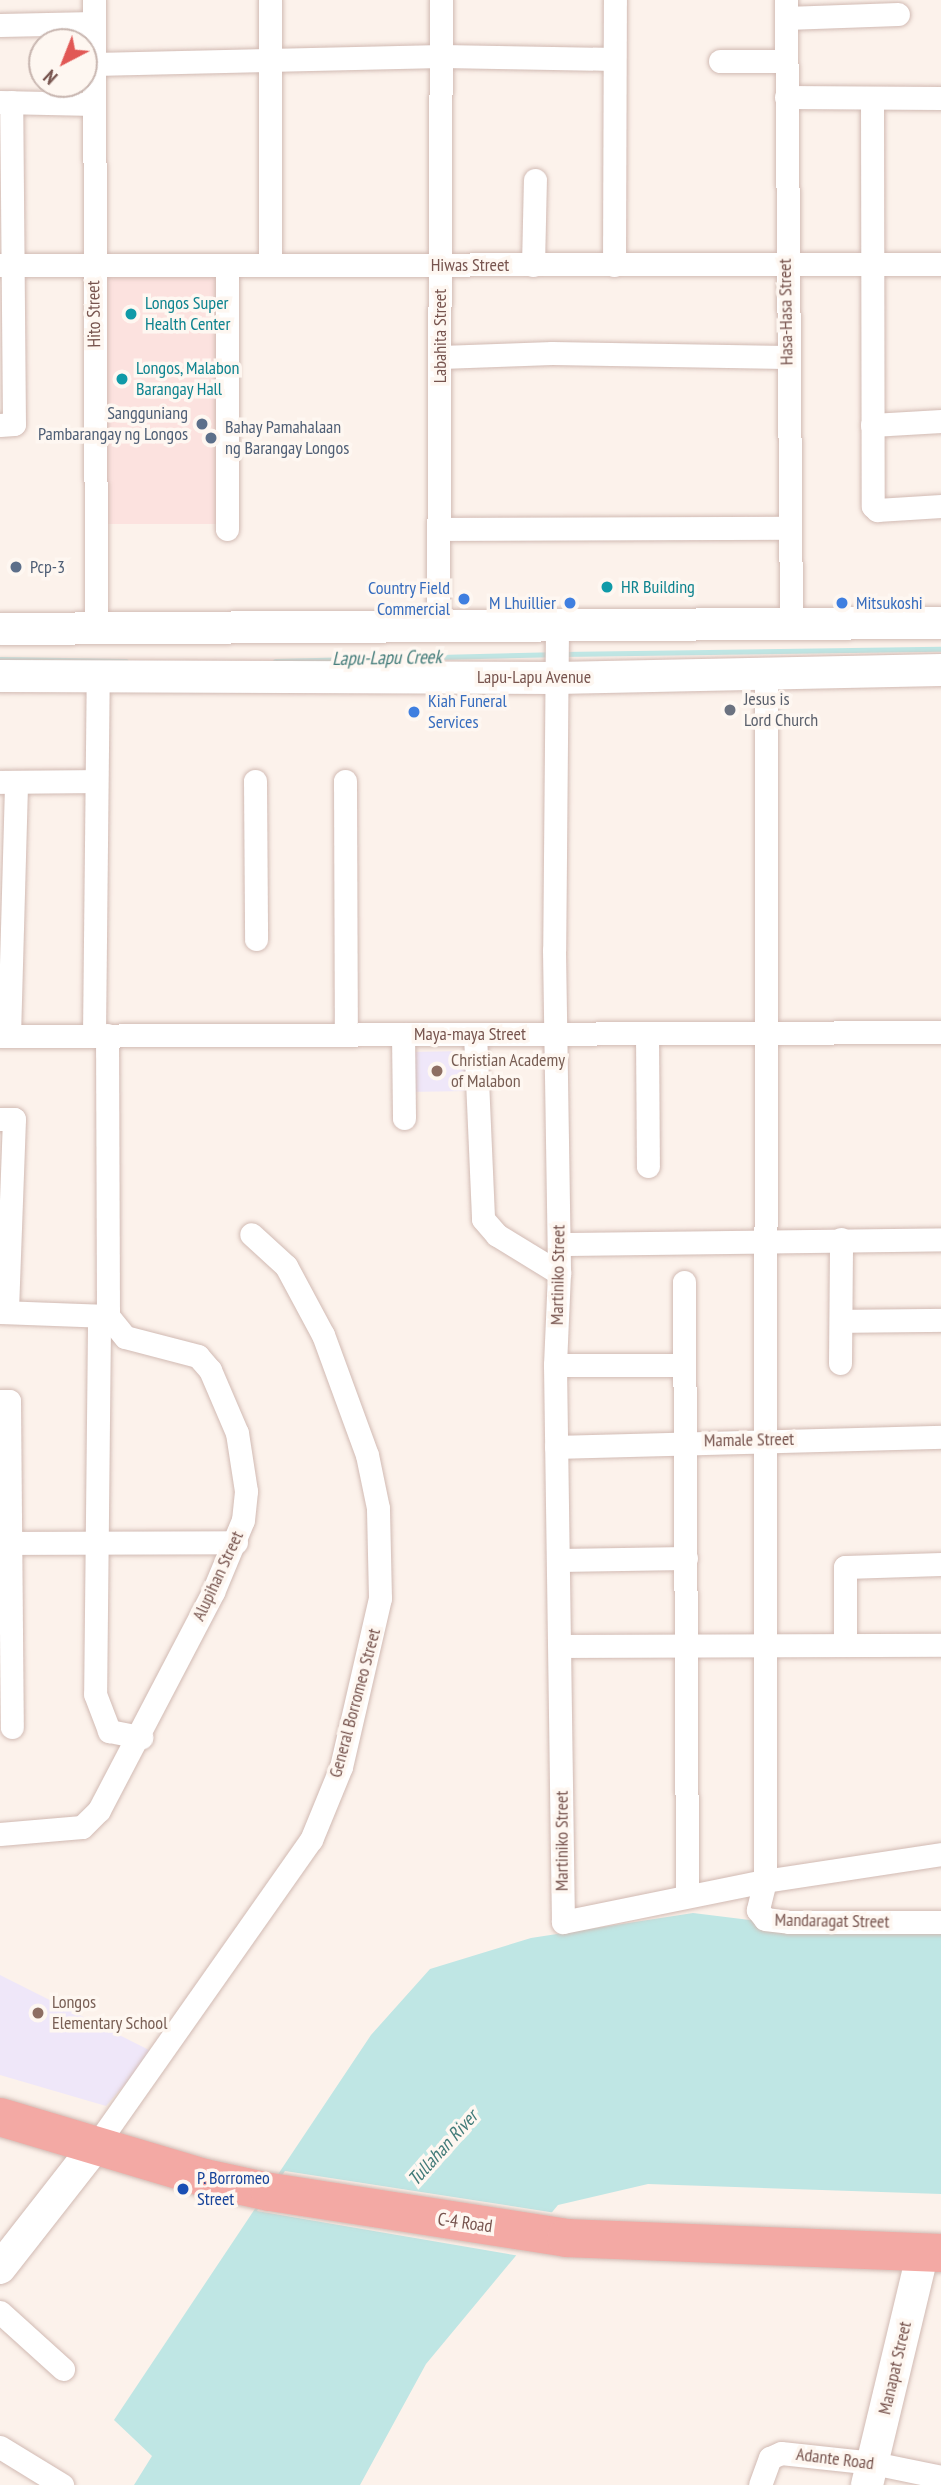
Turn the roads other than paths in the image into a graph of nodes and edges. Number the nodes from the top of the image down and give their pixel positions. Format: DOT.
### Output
graph roads {
  1 [pos="94,0"];
  2 [pos="270,0"];
  3 [pos="440,0"];
  4 [pos="615,0"];
  5 [pos="874,7"];
  6 [pos="786,9"];
  7 [pos="898,15"];
  8 [pos="94,23"];
  9 [pos="0,24"];
  10 [pos="94,28"];
  11 [pos="442,56"];
  12 [pos="270,58"];
  13 [pos="613,59"];
  14 [pos="720,61"];
  15 [pos="786,61"];
  16 [pos="98,64"];
  17 [pos="786,97"];
  18 [pos="94,98"];
  19 [pos="872,98"];
  20 [pos="941,98"];
  21 [pos="5,102"];
  22 [pos="94,104"];
  23 [pos="536,180"];
  24 [pos="785,264"];
  25 [pos="869,264"];
  26 [pos="941,264"];
  27 [pos="6,265"];
  28 [pos="94,265"];
  29 [pos="227,265"];
  30 [pos="270,265"];
  31 [pos="440,265"];
  32 [pos="533,265"];
  33 [pos="614,265"];
  34 [pos="441,357"];
  35 [pos="786,357"];
  36 [pos="941,421"];
  37 [pos="0,425"];
  38 [pos="872,425"];
  39 [pos="941,506"];
  40 [pos="788,528"];
  41 [pos="227,529"];
  42 [pos="438,529"];
  43 [pos="941,623"];
  44 [pos="791,625"];
  45 [pos="210,627"];
  46 [pos="96,628"];
  47 [pos="0,629"];
  48 [pos="438,629"];
  49 [pos="557,652"];
  50 [pos="941,670"];
  51 [pos="766,674"];
  52 [pos="0,676"];
  53 [pos="98,676"];
  54 [pos="211,677"];
  55 [pos="345,781"];
  56 [pos="8,782"];
  57 [pos="93,782"];
  58 [pos="255,782"];
  59 [pos="256,939"];
  60 [pos="941,1032"];
  61 [pos="346,1033"];
  62 [pos="647,1033"];
  63 [pos="765,1033"];
  64 [pos="403,1034"];
  65 [pos="475,1034"];
  66 [pos="556,1034"];
  67 [pos="101,1035"];
  68 [pos="4,1036"];
  69 [pos="404,1118"];
  70 [pos="0,1119"];
  71 [pos="648,1166"];
  72 [pos="251,1234"];
  73 [pos="765,1238"];
  74 [pos="841,1239"];
  75 [pos="941,1240"];
  76 [pos="559,1244"];
  77 [pos="559,1273"];
  78 [pos="684,1282"];
  79 [pos="4,1312"];
  80 [pos="105,1315"];
  81 [pos="941,1320"];
  82 [pos="841,1321"];
  83 [pos="841,1363"];
  84 [pos="555,1365"];
  85 [pos="684,1365"];
  86 [pos="0,1401"];
  87 [pos="941,1437"];
  88 [pos="764,1440"];
  89 [pos="685,1441"];
  90 [pos="556,1447"];
  91 [pos="96,1541"];
  92 [pos="236,1542"];
  93 [pos="4,1543"];
  94 [pos="687,1558"];
  95 [pos="559,1560"];
  96 [pos="941,1564"];
  97 [pos="845,1644"];
  98 [pos="764,1645"];
  99 [pos="941,1645"];
  100 [pos="562,1646"];
  101 [pos="688,1647"];
  102 [pos="12,1727"];
  103 [pos="141,1737"];
  104 [pos="0,1834"];
  105 [pos="941,1854"];
  106 [pos="765,1881"];
  107 [pos="687,1895"];
  108 [pos="941,1922"];
  109 [pos="0,2117"];
  110 [pos="97,2144"];
  111 [pos="932,2253"];
  112 [pos="0,2268"];
  113 [pos="0,2312"];
  114 [pos="63,2369"];
  115 [pos="0,2447"];
  116 [pos="870,2474"];
  117 [pos="941,2477"];
  118 [pos="62,2485"];
  119 [pos="760,2485"];
  1 -- 8 [label="street, Hito Street"];
  2 -- 12 [label="street"];
  3 -- 11 [label="street, Labahita Street"];
  4 -- 13 [label="street"];
  5 -- 6 [label="street"];
  5 -- 7 [label="street"];
  6 -- 15 [label="street, Hasa-Hasa Street"];
  8 -- 9 [label="street"];
  8 -- 10 [label="street, Hito Street"];
  11 -- 12 [label="street"];
  11 -- 13 [label="street"];
  11 -- 31 [label="street, Labahita Street"];
  12 -- 16 [label="street"];
  12 -- 30 [label="street"];
  13 -- 33 [label="street"];
  14 -- 15 [label="street"];
  15 -- 17 [label="street, Hasa-Hasa Street"];
  17 -- 19 [label="street"];
  17 -- 24 [label="street, Hasa-Hasa Street"];
  18 -- 22 [label="street, Hito Street"];
  19 -- 20 [label="street"];
  19 -- 25 [label="street"];
  21 -- 22 [label="street"];
  21 -- 27 [label="street"];
  22 -- 28 [label="street, Hito Street"];
  23 -- 32 [label="street"];
  24 -- 25 [label="street, Hiwas Street"];
  24 -- 33 [label="street, Hiwas Street"];
  24 -- 35 [label="street, Hasa-Hasa Street"];
  25 -- 26 [label="street, Hiwas Street"];
  25 -- 38 [label="street"];
  27 -- 28 [label="street, Hiwas Street"];
  27 -- 37 [label="street"];
  28 -- 29 [label="street, Hiwas Street"];
  28 -- 46 [label="street, Hito Street"];
  29 -- 30 [label="street, Hiwas Street"];
  29 -- 41 [label="street"];
  30 -- 31 [label="street, Hiwas Street"];
  31 -- 32 [label="street, Hiwas Street"];
  31 -- 34 [label="street, Labahita Street"];
  32 -- 33 [label="street, Hiwas Street"];
  34 -- 35 [label="street"];
  34 -- 42 [label="street, Labahita Street"];
  35 -- 40 [label="street, Hasa-Hasa Street"];
  36 -- 38 [label="street"];
  38 -- 39 [label="street"];
  40 -- 42 [label="street"];
  40 -- 44 [label="street, Hasa-Hasa Street"];
  42 -- 48 [label="street, Labahita Street"];
  43 -- 44 [label="main road, Lapu-Lapu Avenue"];
  44 -- 49 [label="main road, Lapu-Lapu Avenue"];
  45 -- 46 [label="main road, Lapu-Lapu Avenue"];
  45 -- 48 [label="main road, Lapu-Lapu Avenue"];
  45 -- 54 [label="main road"];
  46 -- 47 [label="main road, Lapu-Lapu Avenue"];
  48 -- 49 [label="main road, Lapu-Lapu Avenue"];
  49 -- 51 [label="main road, Lapu-Lapu Avenue"];
  49 -- 54 [label="main road, Lapu-Lapu Avenue"];
  49 -- 66 [label="street, Martiniko Street"];
  50 -- 51 [label="main road, Lapu-Lapu Avenue"];
  51 -- 63 [label="street"];
  52 -- 53 [label="main road, Lapu-Lapu Avenue"];
  53 -- 54 [label="main road, Lapu-Lapu Avenue"];
  53 -- 57 [label="street"];
  55 -- 61 [label="street"];
  56 -- 57 [label="street"];
  56 -- 68 [label="street"];
  57 -- 67 [label="street"];
  58 -- 59 [label="street"];
  60 -- 63 [label="street, Maya-maya Street"];
  61 -- 64 [label="street, Maya-maya Street"];
  61 -- 67 [label="street, Maya-maya Street"];
  62 -- 63 [label="street, Maya-maya Street"];
  62 -- 66 [label="street, Maya-maya Street"];
  62 -- 71 [label="street"];
  63 -- 73 [label="street"];
  64 -- 65 [label="street, Maya-maya Street"];
  64 -- 69 [label="street"];
  65 -- 66 [label="street, Maya-maya Street"];
  65 -- 77 [label="street"];
  66 -- 76 [label="street, Martiniko Street"];
  67 -- 68 [label="street, Maya-maya Street"];
  67 -- 80 [label="street"];
  70 -- 79 [label="street"];
  72 -- 110 [label="street, General Borromeo Street"];
  73 -- 74 [label="street"];
  73 -- 76 [label="street"];
  73 -- 88 [label="street"];
  74 -- 75 [label="street"];
  74 -- 82 [label="street"];
  76 -- 77 [label="street, Martiniko Street"];
  77 -- 84 [label="street, Martiniko Street"];
  78 -- 85 [label="street"];
  79 -- 80 [label="street"];
  80 -- 91 [label="street"];
  80 -- 92 [label="street, Alupihan Street"];
  81 -- 82 [label="street"];
  82 -- 83 [label="street"];
  84 -- 85 [label="street"];
  84 -- 90 [label="street, Martiniko Street"];
  85 -- 89 [label="street"];
  86 -- 93 [label="street"];
  87 -- 88 [label="street, Mamale Street"];
  88 -- 89 [label="street, Mamale Street"];
  88 -- 98 [label="street"];
  89 -- 90 [label="street, Mamale Street"];
  89 -- 94 [label="street"];
  90 -- 95 [label="street, Martiniko Street"];
  91 -- 92 [label="street"];
  91 -- 93 [label="street"];
  91 -- 103 [label="street"];
  92 -- 103 [label="street, Alupihan Street"];
  93 -- 102 [label="street"];
  94 -- 95 [label="street"];
  94 -- 101 [label="street"];
  95 -- 100 [label="street, Martiniko Street"];
  96 -- 97 [label="street"];
  97 -- 98 [label="street"];
  97 -- 99 [label="street"];
  98 -- 101 [label="street"];
  98 -- 106 [label="street"];
  100 -- 101 [label="street"];
  100 -- 107 [label="street, Martiniko Street"];
  101 -- 107 [label="street"];
  103 -- 104 [label="street, Alupihan Street"];
  105 -- 106 [label="street"];
  106 -- 107 [label="street"];
  106 -- 108 [label="street, Mandaragat Street"];
  109 -- 110 [label="highway, C-4 Road"];
  110 -- 111 [label="highway, C-4 Road"];
  110 -- 112 [label="main road, General Borromeo Street"];
  111 -- 116 [label="main road, Manapat Street"];
  113 -- 114 [label="street"];
  115 -- 118 [label="street"];
  116 -- 117 [label="street, Adante Road"];
  116 -- 119 [label="street, Adante Road"];
}
